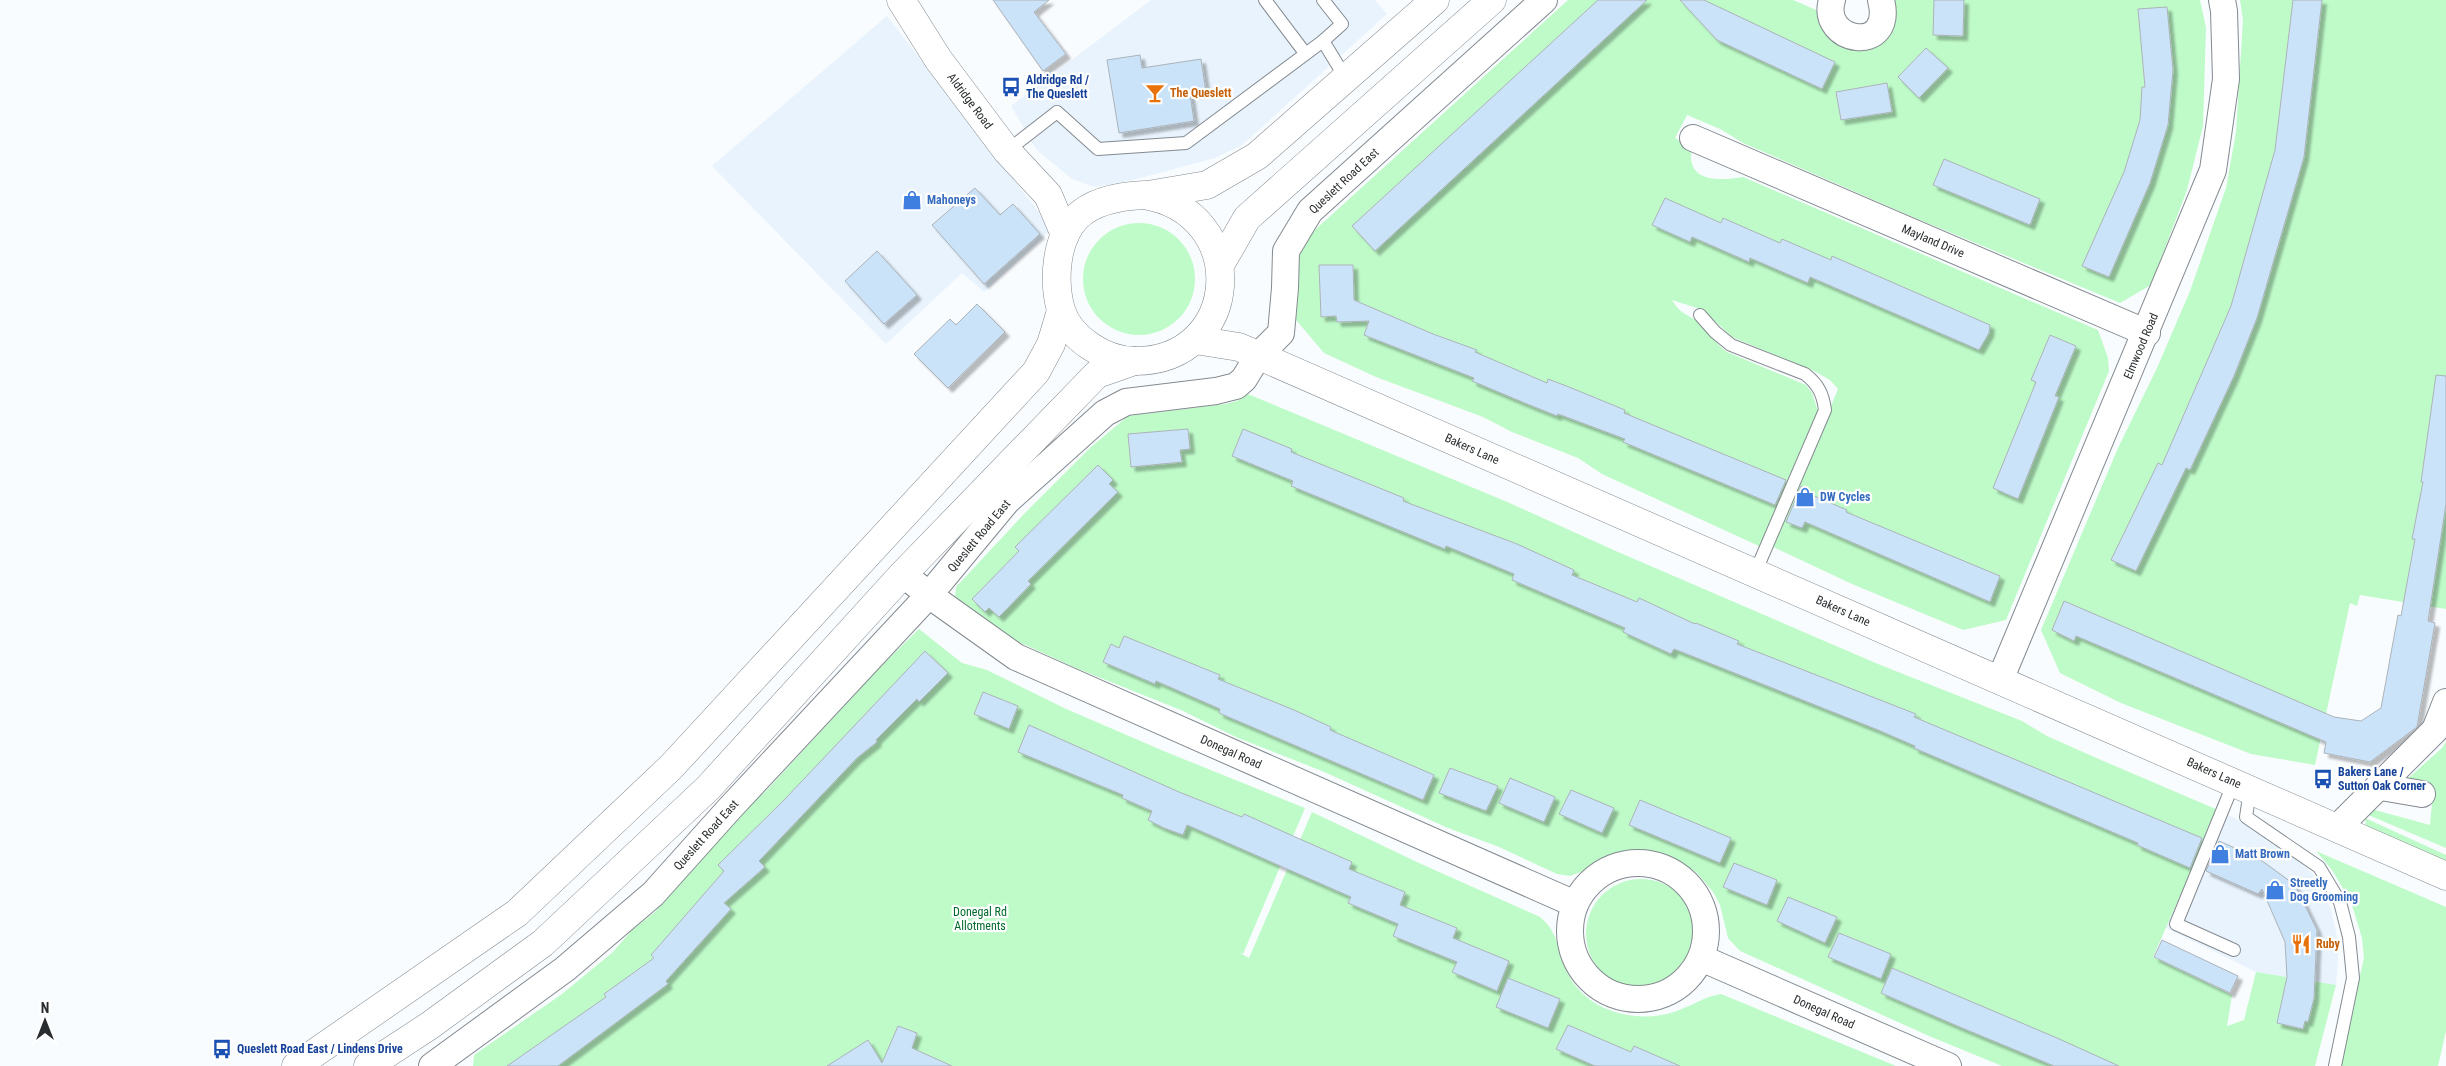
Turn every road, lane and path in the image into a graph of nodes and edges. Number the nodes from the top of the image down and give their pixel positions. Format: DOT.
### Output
graph roads {
  1 [pos="901,0"];
  2 [pos="1265,0"];
  3 [pos="1323,0"];
  4 [pos="1435,0"];
  5 [pos="1492,0"];
  6 [pos="1544,0"];
  7 [pos="1832,0"];
  8 [pos="1881,0"];
  9 [pos="2222,0"];
  10 [pos="1323,41"];
  11 [pos="1305,53"];
  12 [pos="1344,77"];
  13 [pos="1693,138"];
  14 [pos="1007,151"];
  15 [pos="1048,195"];
  16 [pos="1144,195"];
  17 [pos="1088,209"];
  18 [pos="1065,235"];
  19 [pos="1220,266"];
  20 [pos="1061,311"];
  21 [pos="1215,311"];
  22 [pos="1700,315"];
  23 [pos="2146,333"];
  24 [pos="1195,340"];
  25 [pos="1249,352"];
  26 [pos="1134,361"];
  27 [pos="870,549"];
  28 [pos="1755,573"];
  29 [pos="903,574"];
  30 [pos="929,595"];
  31 [pos="2000,680"];
  32 [pos="2446,702"];
  33 [pos="2242,786"];
  34 [pos="2381,787"];
  35 [pos="2422,794"];
  36 [pos="2337,828"];
  37 [pos="2446,876"];
  38 [pos="1574,904"];
  39 [pos="2234,950"];
  40 [pos="1701,958"];
  41 [pos="408,989"];
  42 [pos="429,1026"];
  43 [pos="1916,1060"];
  44 [pos="445,1063"];
  45 [pos="296,1066"];
  46 [pos="368,1066"];
  47 [pos="1948,1066"];
  48 [pos="2334,1066"];
  1 -- 14 [label="main road, Aldridge Road"];
  2 -- 11 [label="lane"];
  3 -- 10 [label="lane"];
  4 -- 12 [label="main road"];
  5 -- 19 [label="main road"];
  6 -- 25 [label="street, Queslett Road East"];
  7 -- 8 [label="street"];
  9 -- 23 [label="street, Elmwood Road"];
  10 -- 11 [label="lane"];
  10 -- 12 [label="lane"];
  11 -- 14 [label="lane"];
  12 -- 16 [label="main road"];
  13 -- 23 [label="street, Mayland Drive"];
  14 -- 15 [label="main road, Aldridge Road"];
  15 -- 17 [label="main road, Aldridge Road"];
  15 -- 18 [label="main road, Aldridge Road"];
  16 -- 17 [label="main road"];
  16 -- 19 [label="main road"];
  17 -- 18 [label="main road"];
  18 -- 20 [label="main road"];
  19 -- 21 [label="main road"];
  20 -- 26 [label="main road"];
  20 -- 27 [label="main road"];
  21 -- 24 [label="main road"];
  21 -- 25 [label="main road"];
  22 -- 28 [label="lane"];
  23 -- 31 [label="street, Elmwood Road"];
  24 -- 25 [label="main road, Bakers Lane"];
  24 -- 26 [label="main road"];
  25 -- 28 [label="main road, Bakers Lane"];
  25 -- 30 [label="street, Queslett Road East"];
  26 -- 29 [label="main road, Queslett Road East"];
  27 -- 29 [label="main road"];
  27 -- 41 [label="main road"];
  28 -- 31 [label="main road, Bakers Lane"];
  29 -- 30 [label="street, Donegal Road"];
  29 -- 42 [label="main road, Queslett Road East"];
  30 -- 38 [label="street, Donegal Road"];
  30 -- 44 [label="street, Queslett Road East"];
  31 -- 33 [label="main road, Bakers Lane"];
  32 -- 34 [label="street"];
  33 -- 36 [label="main road, Bakers Lane"];
  33 -- 39 [label="lane"];
  33 -- 48 [label="lane"];
  34 -- 35 [label="street"];
  34 -- 36 [label="street"];
  36 -- 37 [label="main road, Bakers Lane"];
  38 -- 40 [label="street"];
  38 -- 40 [label="street"];
  40 -- 43 [label="street, Donegal Road"];
  41 -- 42 [label="main road"];
  41 -- 45 [label="main road"];
  42 -- 44 [label="street"];
  42 -- 46 [label="main road, Queslett Road East"];
  43 -- 47 [label="street, Donegal Road"];
}
